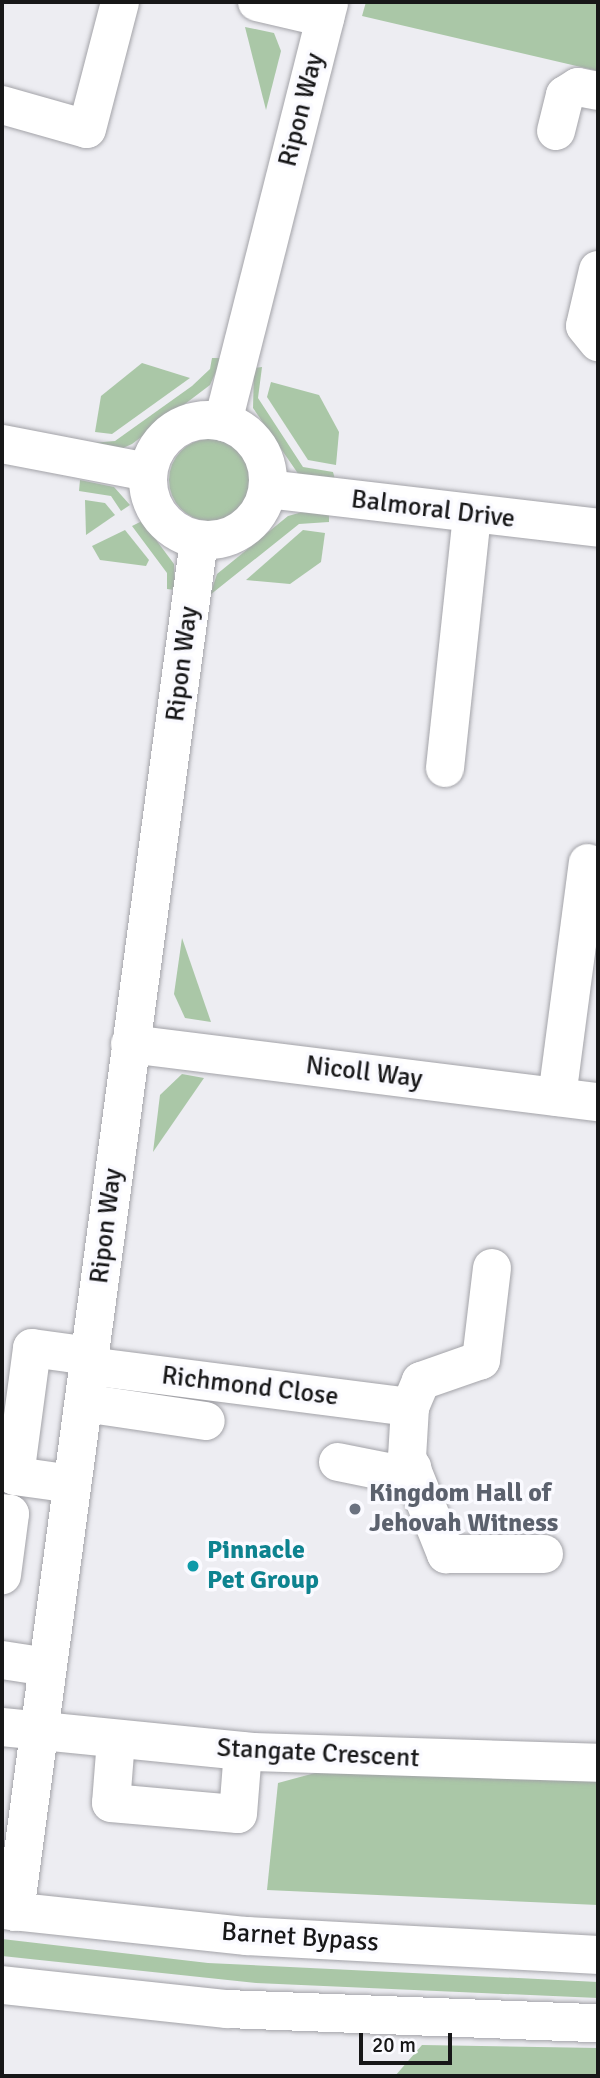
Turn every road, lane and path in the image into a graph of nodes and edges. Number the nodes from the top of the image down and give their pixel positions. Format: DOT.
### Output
graph roads {
  1 [pos="120,2"];
  2 [pos="257,2"];
  3 [pos="327,10"];
  4 [pos="598,91"];
  5 [pos="2,105"];
  6 [pos="556,131"];
  7 [pos="598,270"];
  8 [pos="598,342"];
  9 [pos="223,422"];
  10 [pos="2,444"];
  11 [pos="148,472"];
  12 [pos="268,489"];
  13 [pos="472,516"];
  14 [pos="598,528"];
  15 [pos="199,540"];
  16 [pos="445,768"];
  17 [pos="588,863"];
  18 [pos="130,1044"];
  19 [pos="557,1097"];
  20 [pos="598,1102"];
  21 [pos="492,1268"];
  22 [pos="88,1375"];
  23 [pos="410,1407"];
  24 [pos="206,1421"];
  25 [pos="338,1462"];
  26 [pos="412,1468"];
  27 [pos="72,1484"];
  28 [pos="2,1513"];
  29 [pos="544,1554"];
  30 [pos="2,1575"];
  31 [pos="2,1660"];
  32 [pos="47,1667"];
  33 [pos="20,1730"];
  34 [pos="116,1740"];
  35 [pos="243,1751"];
  36 [pos="598,1763"];
  37 [pos="8,1911"];
  38 [pos="598,1955"];
  39 [pos="2,1985"];
  40 [pos="598,2023"];
  1 -- 5 [label="main road"];
  2 -- 3 [label="main road"];
  3 -- 9 [label="main road, Ripon Way"];
  4 -- 6 [label="main road"];
  7 -- 8 [label="main road"];
  9 -- 11 [label="main road"];
  9 -- 12 [label="main road"];
  10 -- 11 [label="main road"];
  11 -- 15 [label="main road"];
  12 -- 13 [label="main road, Balmoral Drive"];
  12 -- 15 [label="main road"];
  13 -- 14 [label="main road, Balmoral Drive"];
  13 -- 16 [label="main road"];
  15 -- 18 [label="main road, Ripon Way"];
  17 -- 19 [label="main road"];
  18 -- 19 [label="main road, Nicoll Way"];
  18 -- 22 [label="main road, Ripon Way"];
  19 -- 20 [label="main road, Nicoll Way"];
  21 -- 23 [label="main road"];
  22 -- 23 [label="main road, Richmond Close"];
  22 -- 24 [label="main road"];
  22 -- 27 [label="main road, Ripon Way"];
  22 -- 27 [label="main road"];
  23 -- 26 [label="main road"];
  25 -- 26 [label="main road"];
  26 -- 29 [label="main road"];
  27 -- 32 [label="main road, Ripon Way"];
  28 -- 30 [label="main road"];
  31 -- 32 [label="main road"];
  32 -- 33 [label="main road, Ripon Way"];
  33 -- 34 [label="main road, Stangate Crescent"];
  33 -- 37 [label="main road, Ripon Way"];
  34 -- 35 [label="main road, Stangate Crescent"];
  34 -- 35 [label="main road"];
  35 -- 36 [label="main road, Stangate Crescent"];
  37 -- 38 [label="main road, Barnet Bypass"];
  39 -- 40 [label="main road"];
}
